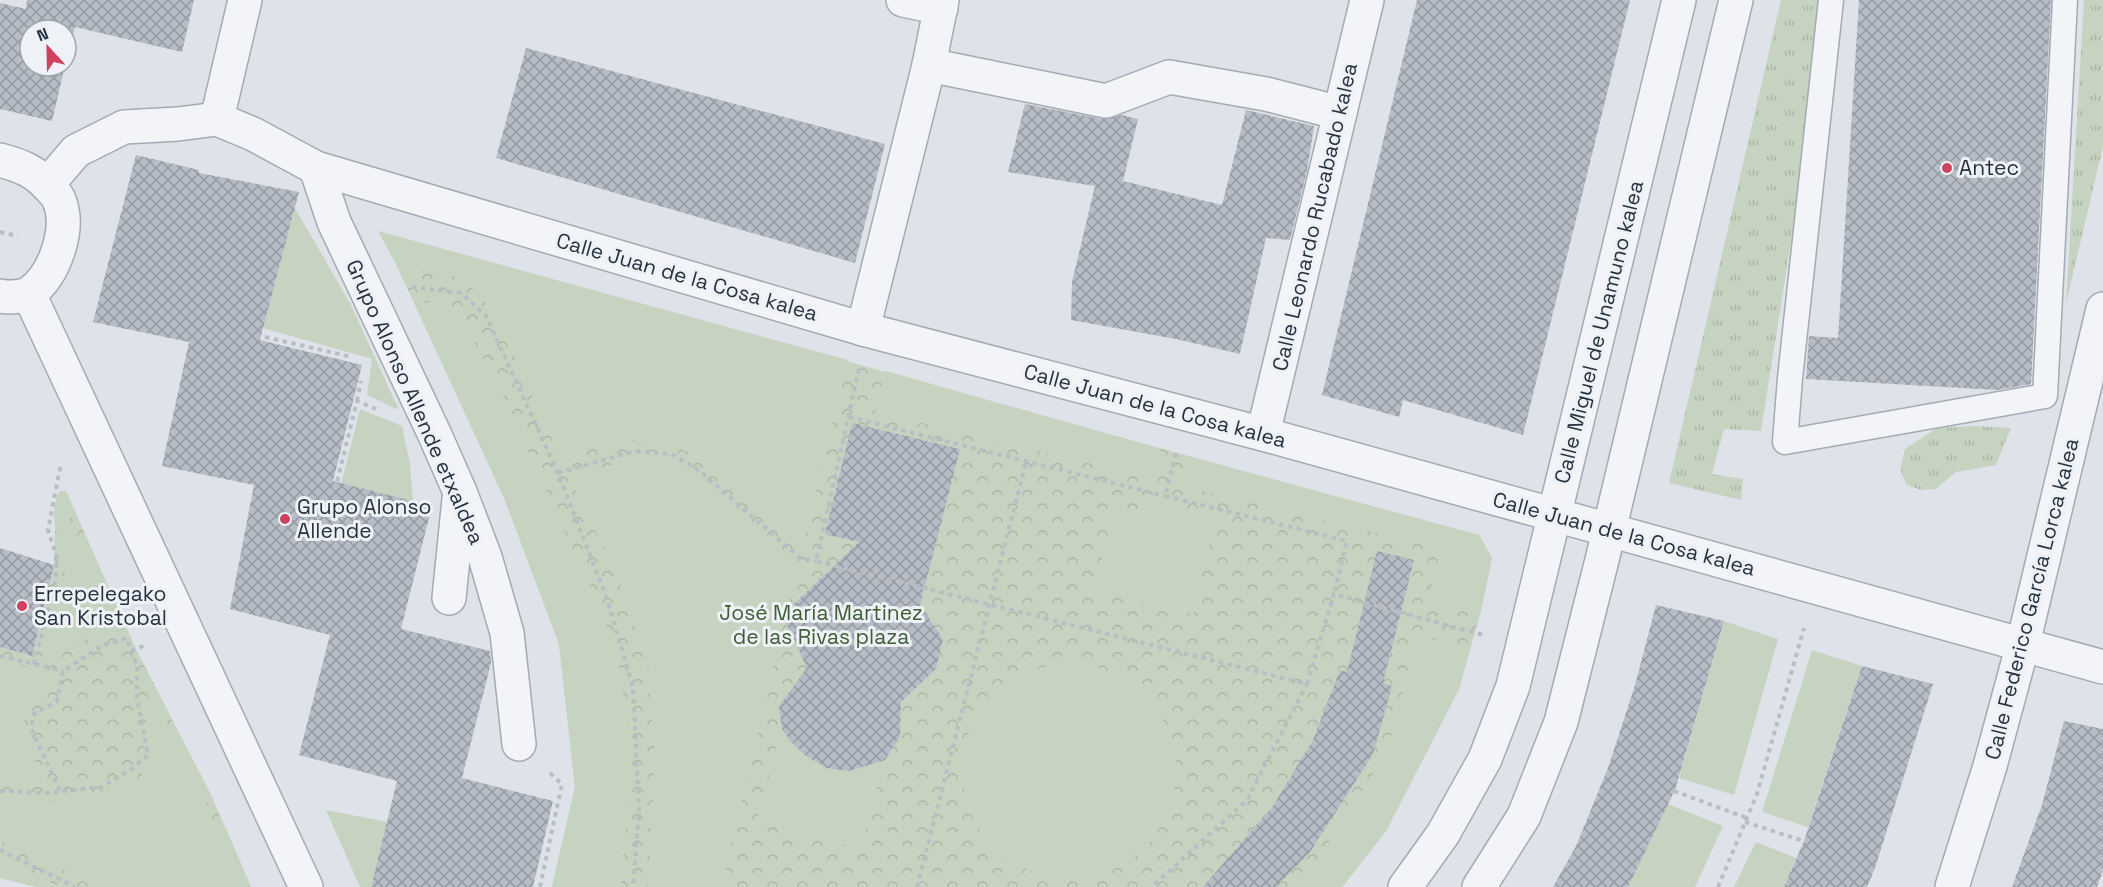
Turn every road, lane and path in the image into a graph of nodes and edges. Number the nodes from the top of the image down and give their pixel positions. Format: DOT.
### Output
graph roads {
  1 [pos="246,0"];
  2 [pos="903,0"];
  3 [pos="1367,0"];
  4 [pos="1679,0"];
  5 [pos="1736,0"];
  6 [pos="1831,0"];
  7 [pos="2065,0"];
  8 [pos="942,4"];
  9 [pos="929,65"];
  10 [pos="1340,113"];
  11 [pos="217,119"];
  12 [pos="0,160"];
  13 [pos="316,168"];
  14 [pos="47,185"];
  15 [pos="362,281"];
  16 [pos="15,295"];
  17 [pos="2103,309"];
  18 [pos="863,329"];
  19 [pos="265,337"];
  20 [pos="354,358"];
  21 [pos="860,364"];
  22 [pos="363,370"];
  23 [pos="357,400"];
  24 [pos="849,417"];
  25 [pos="434,433"];
  26 [pos="1263,435"];
  27 [pos="1178,443"];
  28 [pos="61,461"];
  29 [pos="1026,462"];
  30 [pos="558,473"];
  31 [pos="335,490"];
  32 [pos="460,492"];
  33 [pos="1165,496"];
  34 [pos="1555,515"];
  35 [pos="1609,530"];
  36 [pos="816,561"];
  37 [pos="1334,594"];
  38 [pos="449,598"];
  39 [pos="991,604"];
  40 [pos="1805,624"];
  41 [pos="1487,637"];
  42 [pos="2023,644"];
  43 [pos="146,645"];
  44 [pos="132,651"];
  45 [pos="0,656"];
  46 [pos="34,664"];
  47 [pos="2103,667"];
  48 [pos="63,671"];
  49 [pos="1307,684"];
  50 [pos="519,744"];
  51 [pos="0,791"];
  52 [pos="60,791"];
  53 [pos="1674,791"];
  54 [pos="1746,820"];
  55 [pos="1804,841"];
  56 [pos="0,850"];
  57 [pos="75,887"];
  58 [pos="306,887"];
  59 [pos="540,887"];
  60 [pos="633,887"];
  61 [pos="917,887"];
  62 [pos="1152,887"];
  63 [pos="1405,887"];
  64 [pos="1479,887"];
  65 [pos="1718,887"];
  66 [pos="1952,887"];
  1 -- 11 [label="street"];
  2 -- 8 [label="street"];
  3 -- 10 [label="street, Calle Leonardo Rucabado kalea"];
  4 -- 34 [label="street, Calle Miguel de Unamuno kalea"];
  5 -- 35 [label="street"];
  6 -- 7 [label="lane"];
  8 -- 9 [label="street"];
  9 -- 10 [label="street"];
  9 -- 18 [label="street"];
  10 -- 26 [label="street, Calle Leonardo Rucabado kalea"];
  11 -- 13 [label="street, Calle Juan de la Cosa kalea"];
  11 -- 14 [label="street"];
  12 -- 14 [label="street"];
  13 -- 15 [label="street, Grupo Alonso Allende etxaldea"];
  13 -- 18 [label="street, Calle Juan de la Cosa kalea"];
  14 -- 16 [label="street"];
  15 -- 25 [label="street, Grupo Alonso Allende etxaldea"];
  15 -- 30 [label="path"];
  16 -- 58 [label="street"];
  17 -- 42 [label="street, Calle Federico García Lorca kalea"];
  18 -- 26 [label="street, Calle Juan de la Cosa kalea"];
  19 -- 20 [label="path"];
  21 -- 24 [label="path"];
  22 -- 23 [label="path"];
  23 -- 25 [label="path"];
  23 -- 31 [label="path"];
  24 -- 29 [label="path"];
  24 -- 36 [label="path"];
  25 -- 32 [label="street, Grupo Alonso Allende etxaldea"];
  26 -- 34 [label="street, Calle Juan de la Cosa kalea"];
  27 -- 33 [label="path"];
  28 -- 46 [label="path"];
  29 -- 33 [label="path"];
  29 -- 39 [label="path"];
  30 -- 36 [label="path"];
  30 -- 60 [label="path"];
  32 -- 38 [label="street"];
  32 -- 50 [label="street, Grupo Alonso Allende etxaldea"];
  33 -- 37 [label="path"];
  34 -- 35 [label="street, Calle Juan de la Cosa kalea"];
  34 -- 63 [label="street, Calle Miguel de Unamuno kalea"];
  35 -- 42 [label="street, Calle Juan de la Cosa kalea"];
  35 -- 64 [label="street"];
  36 -- 39 [label="path"];
  37 -- 41 [label="path"];
  37 -- 49 [label="path"];
  39 -- 49 [label="path"];
  39 -- 61 [label="path"];
  40 -- 54 [label="path"];
  42 -- 47 [label="street, Calle Juan de la Cosa kalea"];
  42 -- 66 [label="street, Calle Federico García Lorca kalea"];
  43 -- 44 [label="path"];
  44 -- 48 [label="path"];
  44 -- 52 [label="path"];
  45 -- 46 [label="path"];
  46 -- 48 [label="path"];
  48 -- 52 [label="path"];
  49 -- 62 [label="path"];
  50 -- 59 [label="path"];
  51 -- 52 [label="path"];
  53 -- 54 [label="path"];
  54 -- 55 [label="path"];
  54 -- 65 [label="path"];
  56 -- 57 [label="path"];
}
